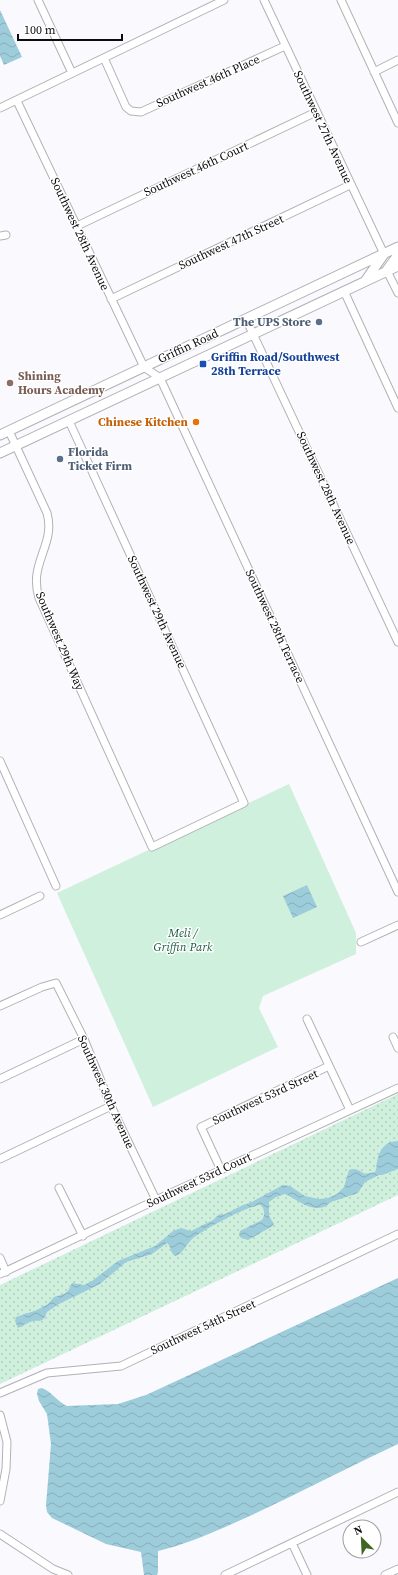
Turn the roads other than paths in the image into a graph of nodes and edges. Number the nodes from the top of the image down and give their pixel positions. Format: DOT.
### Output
graph roads {
  1 [pos="38,0"];
  2 [pos="224,0"];
  3 [pos="264,0"];
  4 [pos="341,0"];
  5 [pos="285,46"];
  6 [pos="104,58"];
  7 [pos="398,60"];
  8 [pos="374,72"];
  9 [pos="72,73"];
  10 [pos="17,100"];
  11 [pos="0,108"];
  12 [pos="316,112"];
  13 [pos="398,123"];
  14 [pos="350,186"];
  15 [pos="77,226"];
  16 [pos="398,247"];
  17 [pos="384,254"];
  18 [pos="398,255"];
  19 [pos="398,266"];
  20 [pos="387,271"];
  21 [pos="365,281"];
  22 [pos="344,291"];
  23 [pos="398,293"];
  24 [pos="111,299"];
  25 [pos="246,319"];
  26 [pos="253,334"];
  27 [pos="144,367"];
  28 [pos="160,378"];
  29 [pos="398,408"];
  30 [pos="69,421"];
  31 [pos="9,431"];
  32 [pos="0,435"];
  33 [pos="16,446"];
  34 [pos="0,453"];
  35 [pos="398,642"];
  36 [pos="0,761"];
  37 [pos="152,847"];
  38 [pos="56,886"];
  39 [pos="398,892"];
  40 [pos="40,896"];
  41 [pos="0,914"];
  42 [pos="398,925"];
  43 [pos="361,942"];
  44 [pos="0,1006"];
  45 [pos="306,1019"];
  46 [pos="393,1037"];
  47 [pos="84,1040"];
  48 [pos="398,1048"];
  49 [pos="329,1066"];
  50 [pos="0,1079"];
  51 [pos="398,1088"];
  52 [pos="111,1106"];
  53 [pos="350,1110"];
  54 [pos="0,1159"];
  55 [pos="221,1170"];
  56 [pos="59,1188"];
  57 [pos="156,1200"];
  58 [pos="398,1234"];
  59 [pos="82,1236"];
  60 [pos="0,1258"];
  61 [pos="3,1273"];
  62 [pos="0,1393"];
  63 [pos="0,1415"];
  64 [pos="398,1492"];
  65 [pos="0,1501"];
  66 [pos="0,1534"];
  67 [pos="292,1543"];
  68 [pos="52,1569"];
  69 [pos="398,1569"];
  70 [pos="48,1575"];
  71 [pos="68,1575"];
  72 [pos="225,1575"];
  73 [pos="307,1575"];
  74 [pos="385,1575"];
  1 -- 9 [label="street"];
  2 -- 6 [label="street"];
  3 -- 5 [label="street, Southwest 27th Avenue"];
  4 -- 8 [label="street"];
  5 -- 6 [label="street, Southwest 46th Place"];
  5 -- 12 [label="street, Southwest 27th Avenue"];
  6 -- 9 [label="street"];
  7 -- 8 [label="street"];
  8 -- 13 [label="street"];
  9 -- 10 [label="street"];
  10 -- 11 [label="street"];
  10 -- 15 [label="street, Southwest 28th Avenue"];
  12 -- 14 [label="street, Southwest 27th Avenue"];
  12 -- 15 [label="street, Southwest 46th Court"];
  14 -- 17 [label="street, Southwest 27th Avenue"];
  14 -- 24 [label="street, Southwest 47th Street"];
  15 -- 24 [label="street, Southwest 28th Avenue"];
  16 -- 17 [label="main road, Griffin Road"];
  17 -- 21 [label="main road"];
  17 -- 25 [label="main road, Griffin Road"];
  18 -- 20 [label="main road"];
  19 -- 20 [label="main road, Griffin Road"];
  20 -- 21 [label="main road, Griffin Road"];
  20 -- 23 [label="street"];
  21 -- 22 [label="main road, Griffin Road"];
  22 -- 26 [label="main road, Griffin Road"];
  22 -- 29 [label="street"];
  24 -- 27 [label="street, Southwest 28th Avenue"];
  25 -- 26 [label="street, Southwest 28th Avenue"];
  25 -- 27 [label="main road, Griffin Road"];
  26 -- 28 [label="main road, Griffin Road"];
  26 -- 35 [label="street, Southwest 28th Avenue"];
  27 -- 28 [label="street"];
  27 -- 31 [label="main road, Griffin Road"];
  28 -- 30 [label="main road, Griffin Road"];
  28 -- 39 [label="street, Southwest 28th Terrace"];
  30 -- 33 [label="main road, Griffin Road"];
  30 -- 37 [label="street, Southwest 29th Avenue"];
  31 -- 32 [label="main road, Griffin Road"];
  31 -- 33 [label="street, Southwest 29th Way"];
  33 -- 34 [label="main road, Griffin Road"];
  33 -- 37 [label="street, Southwest 29th Way"];
  36 -- 38 [label="street"];
  40 -- 41 [label="street"];
  42 -- 43 [label="street"];
  44 -- 47 [label="street, Southwest 30th Avenue"];
  45 -- 49 [label="street"];
  46 -- 48 [label="street"];
  47 -- 50 [label="street"];
  47 -- 52 [label="street, Southwest 30th Avenue"];
  49 -- 53 [label="street"];
  49 -- 55 [label="street, Southwest 53rd Street"];
  51 -- 53 [label="street, Southwest 53rd Court"];
  52 -- 54 [label="street"];
  52 -- 57 [label="street, Southwest 30th Avenue"];
  53 -- 55 [label="street, Southwest 53rd Court"];
  55 -- 57 [label="street, Southwest 53rd Court"];
  56 -- 59 [label="street"];
  57 -- 59 [label="street, Southwest 53rd Court"];
  58 -- 62 [label="street, Southwest 54th Street"];
  59 -- 61 [label="street, Southwest 53rd Court"];
  60 -- 61 [label="street"];
  63 -- 65 [label="street"];
  64 -- 67 [label="street"];
  66 -- 68 [label="street"];
  67 -- 72 [label="street"];
  67 -- 73 [label="street"];
  68 -- 70 [label="street"];
  68 -- 71 [label="street"];
  69 -- 74 [label="street"];
}
